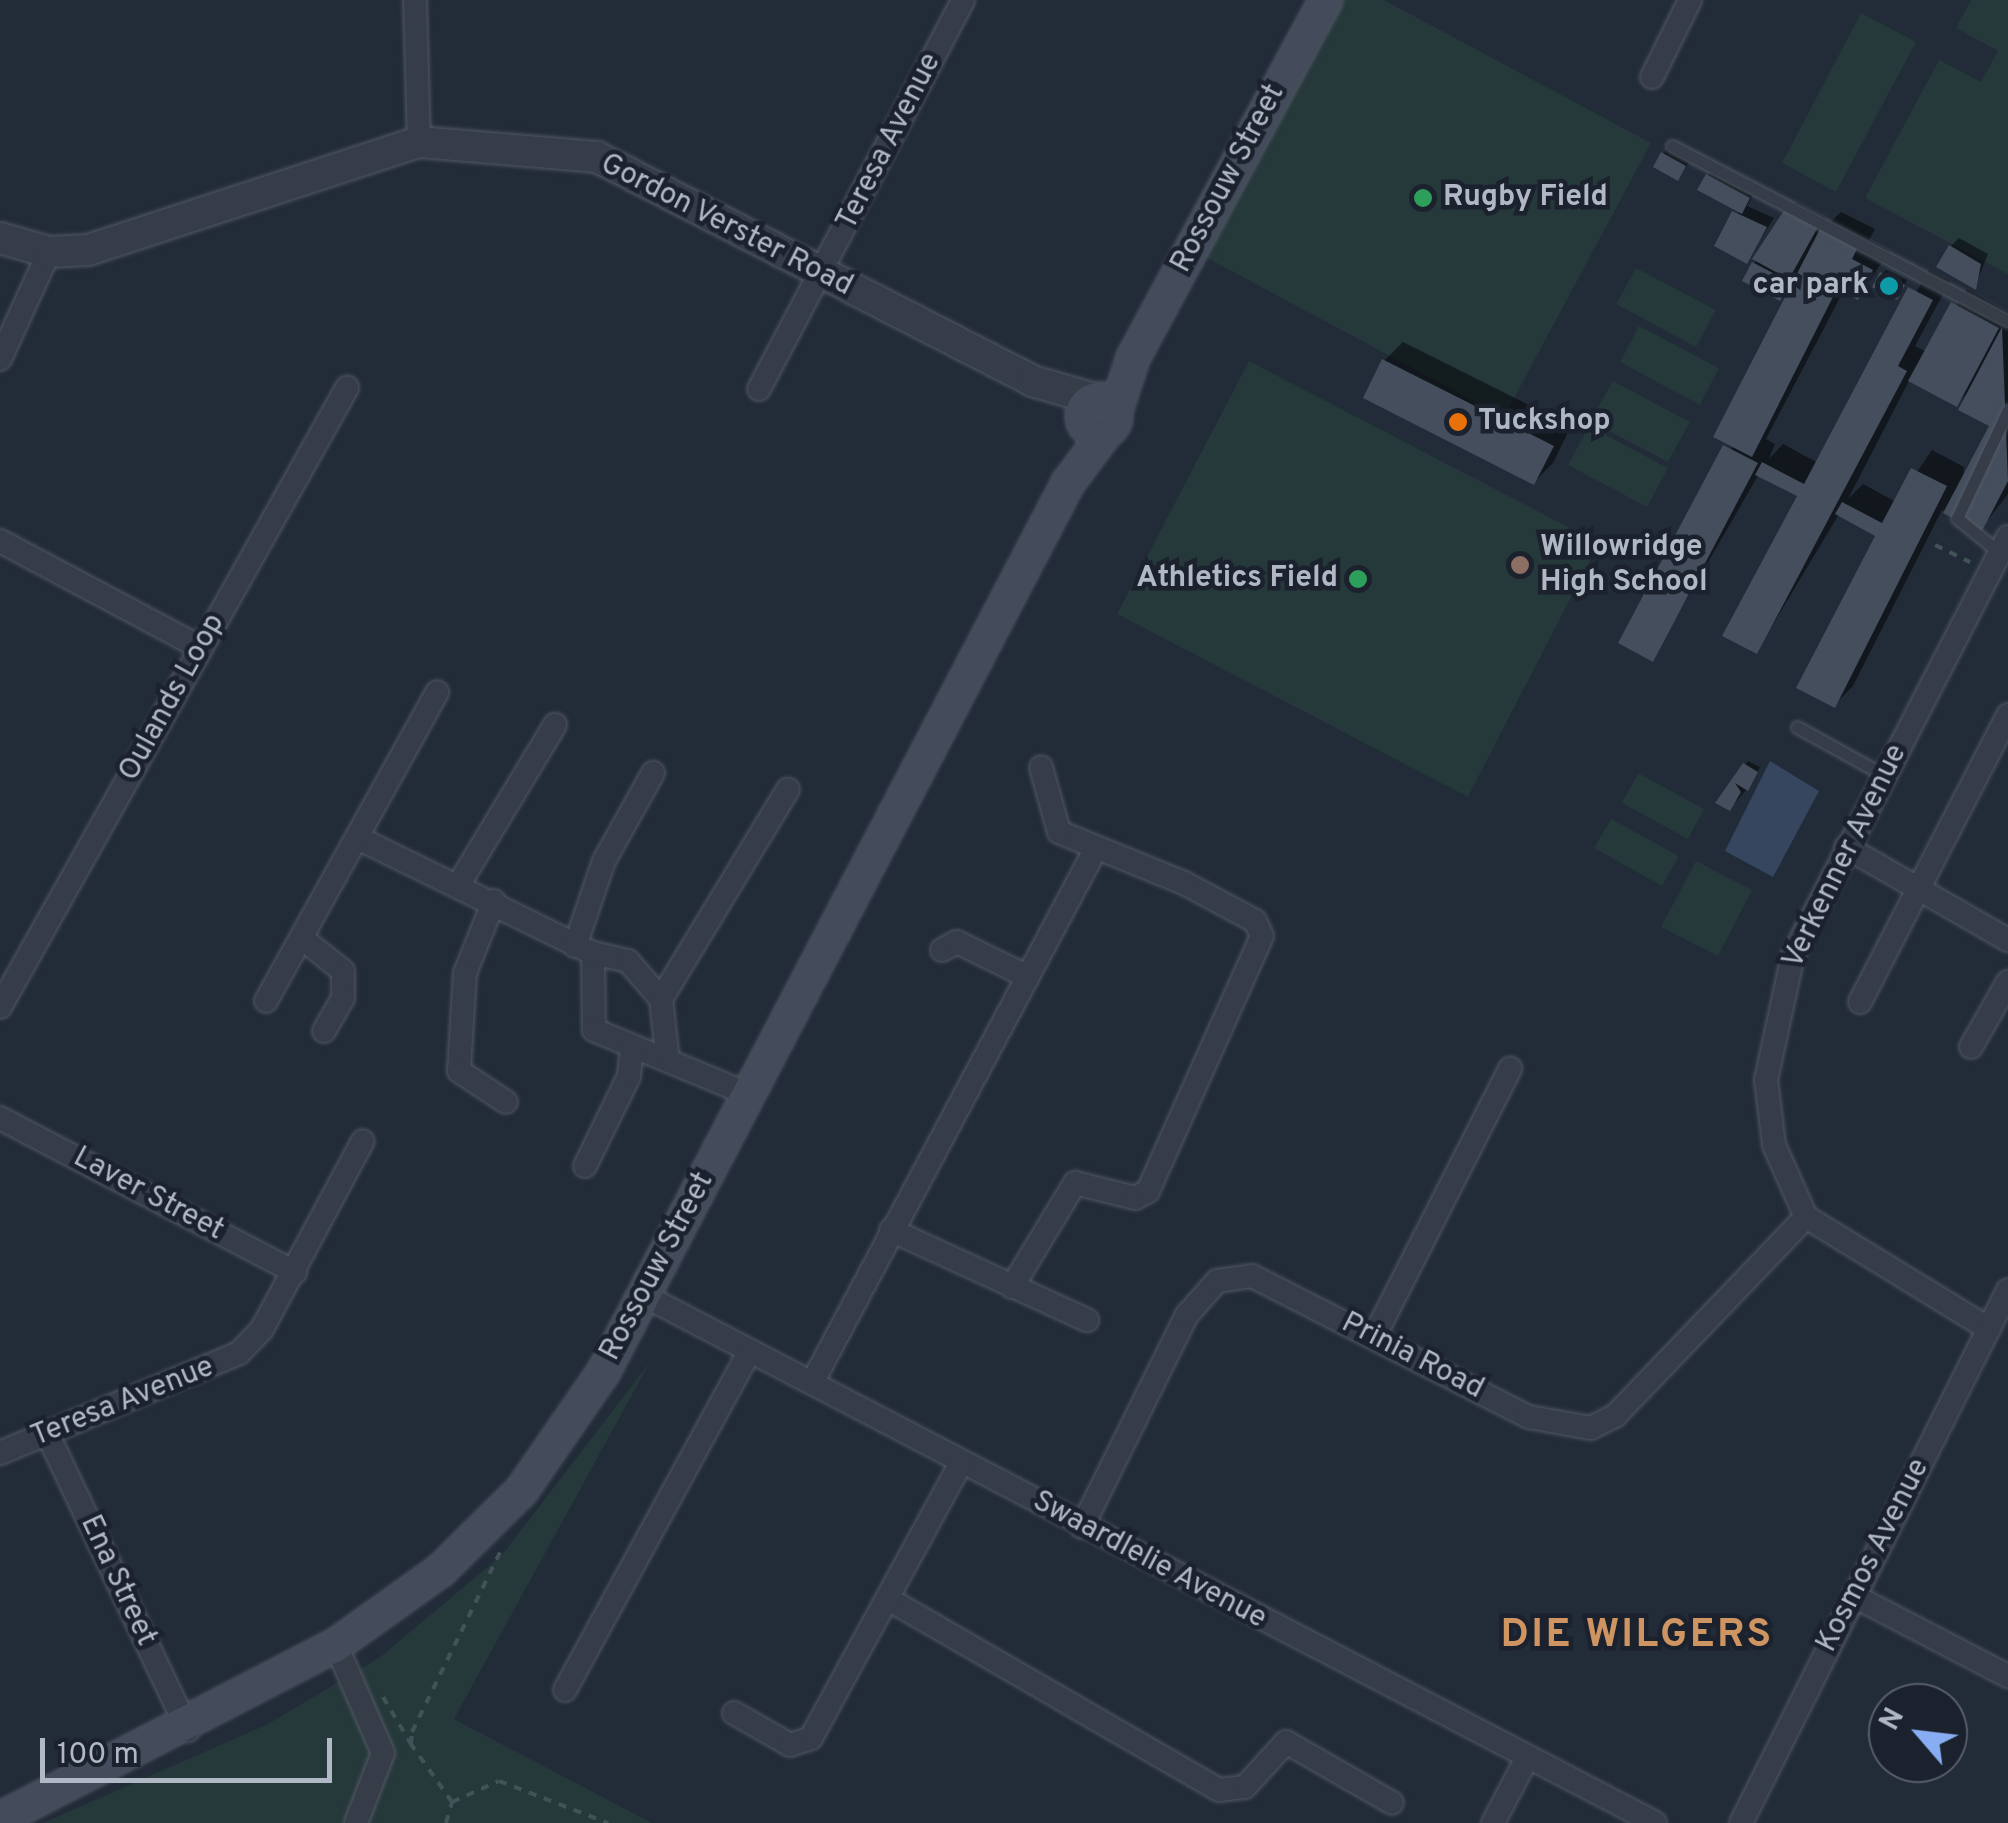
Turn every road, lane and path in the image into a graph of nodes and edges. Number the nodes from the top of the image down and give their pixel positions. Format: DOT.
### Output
graph roads {
  1 [pos="415,0"];
  2 [pos="963,0"];
  3 [pos="1326,0"];
  4 [pos="1690,0"];
  5 [pos="1652,77"];
  6 [pos="418,142"];
  7 [pos="1672,146"];
  8 [pos="0,238"];
  9 [pos="49,252"];
  10 [pos="824,275"];
  11 [pos="2008,321"];
  12 [pos="0,359"];
  13 [pos="347,388"];
  14 [pos="758,389"];
  15 [pos="2008,410"];
  16 [pos="1097,414"];
  17 [pos="0,541"];
  18 [pos="1935,545"];
  19 [pos="1997,553"];
  20 [pos="202,648"];
  21 [pos="437,692"];
  22 [pos="2008,715"];
  23 [pos="555,724"];
  24 [pos="1796,728"];
  25 [pos="1041,767"];
  26 [pos="653,773"];
  27 [pos="1884,775"];
  28 [pos="788,789"];
  29 [pos="358,838"];
  30 [pos="1846,847"];
  31 [pos="1094,852"];
  32 [pos="459,884"];
  33 [pos="1916,888"];
  34 [pos="494,901"];
  35 [pos="304,939"];
  36 [pos="2008,940"];
  37 [pos="584,950"];
  38 [pos="942,950"];
  39 [pos="1026,976"];
  40 [pos="2008,982"];
  41 [pos="661,998"];
  42 [pos="266,1001"];
  43 [pos="1860,1002"];
  44 [pos="0,1007"];
  45 [pos="324,1031"];
  46 [pos="1971,1047"];
  47 [pos="632,1048"];
  48 [pos="667,1053"];
  49 [pos="1510,1069"];
  50 [pos="748,1094"];
  51 [pos="506,1102"];
  52 [pos="0,1118"];
  53 [pos="362,1142"];
  54 [pos="586,1166"];
  55 [pos="1806,1218"];
  56 [pos="890,1230"];
  57 [pos="295,1272"];
  58 [pos="1012,1288"];
  59 [pos="2008,1290"];
  60 [pos="645,1296"];
  61 [pos="1087,1320"];
  62 [pos="1989,1329"];
  63 [pos="1374,1337"];
  64 [pos="750,1351"];
  65 [pos="812,1383"];
  66 [pos="47,1433"];
  67 [pos="0,1452"];
  68 [pos="961,1462"];
  69 [pos="1082,1527"];
  70 [pos="480,1560"];
  71 [pos="1854,1596"];
  72 [pos="890,1600"];
  73 [pos="342,1656"];
  74 [pos="2008,1676"];
  75 [pos="565,1690"];
  76 [pos="734,1713"];
  77 [pos="188,1730"];
  78 [pos="411,1744"];
  79 [pos="1527,1758"];
  80 [pos="452,1802"];
  81 [pos="1392,1802"];
  82 [pos="0,1819"];
  83 [pos="356,1823"];
  84 [pos="446,1823"];
  85 [pos="608,1823"];
  86 [pos="1494,1823"];
  87 [pos="1655,1823"];
  88 [pos="1741,1823"];
  1 -- 6 [label="street"];
  2 -- 10 [label="street, Teresa Avenue"];
  3 -- 16 [label="main road, Rossouw Street"];
  4 -- 5 [label="street"];
  6 -- 9 [label="street, Gordon Verster Road"];
  6 -- 10 [label="street, Gordon Verster Road"];
  7 -- 11 [label="lane"];
  8 -- 9 [label="street, Gordon Verster Road"];
  9 -- 12 [label="street"];
  10 -- 14 [label="street, Teresa Avenue"];
  10 -- 16 [label="street, Gordon Verster Road"];
  13 -- 20 [label="street, Oulands Loop"];
  15 -- 19 [label="lane"];
  16 -- 50 [label="main road, Rossouw Street"];
  17 -- 20 [label="street"];
  18 -- 19 [label="path"];
  19 -- 27 [label="street, Verkenner Avenue"];
  20 -- 44 [label="street, Oulands Loop"];
  21 -- 29 [label="street"];
  22 -- 33 [label="street"];
  23 -- 32 [label="street"];
  24 -- 27 [label="lane"];
  25 -- 31 [label="street"];
  26 -- 37 [label="street"];
  27 -- 30 [label="street, Verkenner Avenue"];
  28 -- 41 [label="street"];
  29 -- 32 [label="street"];
  29 -- 35 [label="street"];
  30 -- 33 [label="street"];
  30 -- 55 [label="street, Verkenner Avenue"];
  31 -- 39 [label="street"];
  31 -- 58 [label="street"];
  32 -- 34 [label="street"];
  33 -- 36 [label="street"];
  33 -- 43 [label="street"];
  34 -- 37 [label="street"];
  34 -- 51 [label="street"];
  35 -- 42 [label="street"];
  35 -- 45 [label="street"];
  37 -- 41 [label="street"];
  37 -- 47 [label="street"];
  38 -- 39 [label="street"];
  39 -- 56 [label="street"];
  40 -- 46 [label="street"];
  41 -- 48 [label="street"];
  47 -- 48 [label="street"];
  47 -- 54 [label="street"];
  48 -- 50 [label="street"];
  49 -- 63 [label="street"];
  50 -- 60 [label="main road, Rossouw Street"];
  52 -- 57 [label="street, Laver Street"];
  53 -- 57 [label="street, Teresa Avenue"];
  55 -- 62 [label="street"];
  55 -- 63 [label="street, Prinia Road"];
  56 -- 58 [label="street"];
  56 -- 65 [label="street"];
  57 -- 66 [label="street, Teresa Avenue"];
  58 -- 61 [label="street"];
  59 -- 62 [label="street, Kosmos Avenue"];
  60 -- 64 [label="street, Swaardlelie Avenue"];
  60 -- 73 [label="main road, Rossouw Street"];
  62 -- 71 [label="street, Kosmos Avenue"];
  63 -- 69 [label="street, Prinia Road"];
  64 -- 65 [label="street, Swaardlelie Avenue"];
  64 -- 75 [label="street"];
  65 -- 68 [label="street, Swaardlelie Avenue"];
  66 -- 67 [label="street, Teresa Avenue"];
  66 -- 77 [label="street, Ena Street"];
  68 -- 69 [label="street, Swaardlelie Avenue"];
  68 -- 72 [label="street"];
  69 -- 79 [label="street, Swaardlelie Avenue"];
  70 -- 78 [label="path"];
  71 -- 74 [label="street"];
  71 -- 88 [label="street, Kosmos Avenue"];
  72 -- 76 [label="street"];
  72 -- 81 [label="street"];
  73 -- 77 [label="main road, Rossouw Street"];
  73 -- 78 [label="path"];
  73 -- 83 [label="street"];
  77 -- 82 [label="main road, Rossouw Street"];
  78 -- 80 [label="path"];
  79 -- 86 [label="street"];
  79 -- 87 [label="street, Swaardlelie Avenue"];
  80 -- 84 [label="path"];
  80 -- 85 [label="path"];
}
